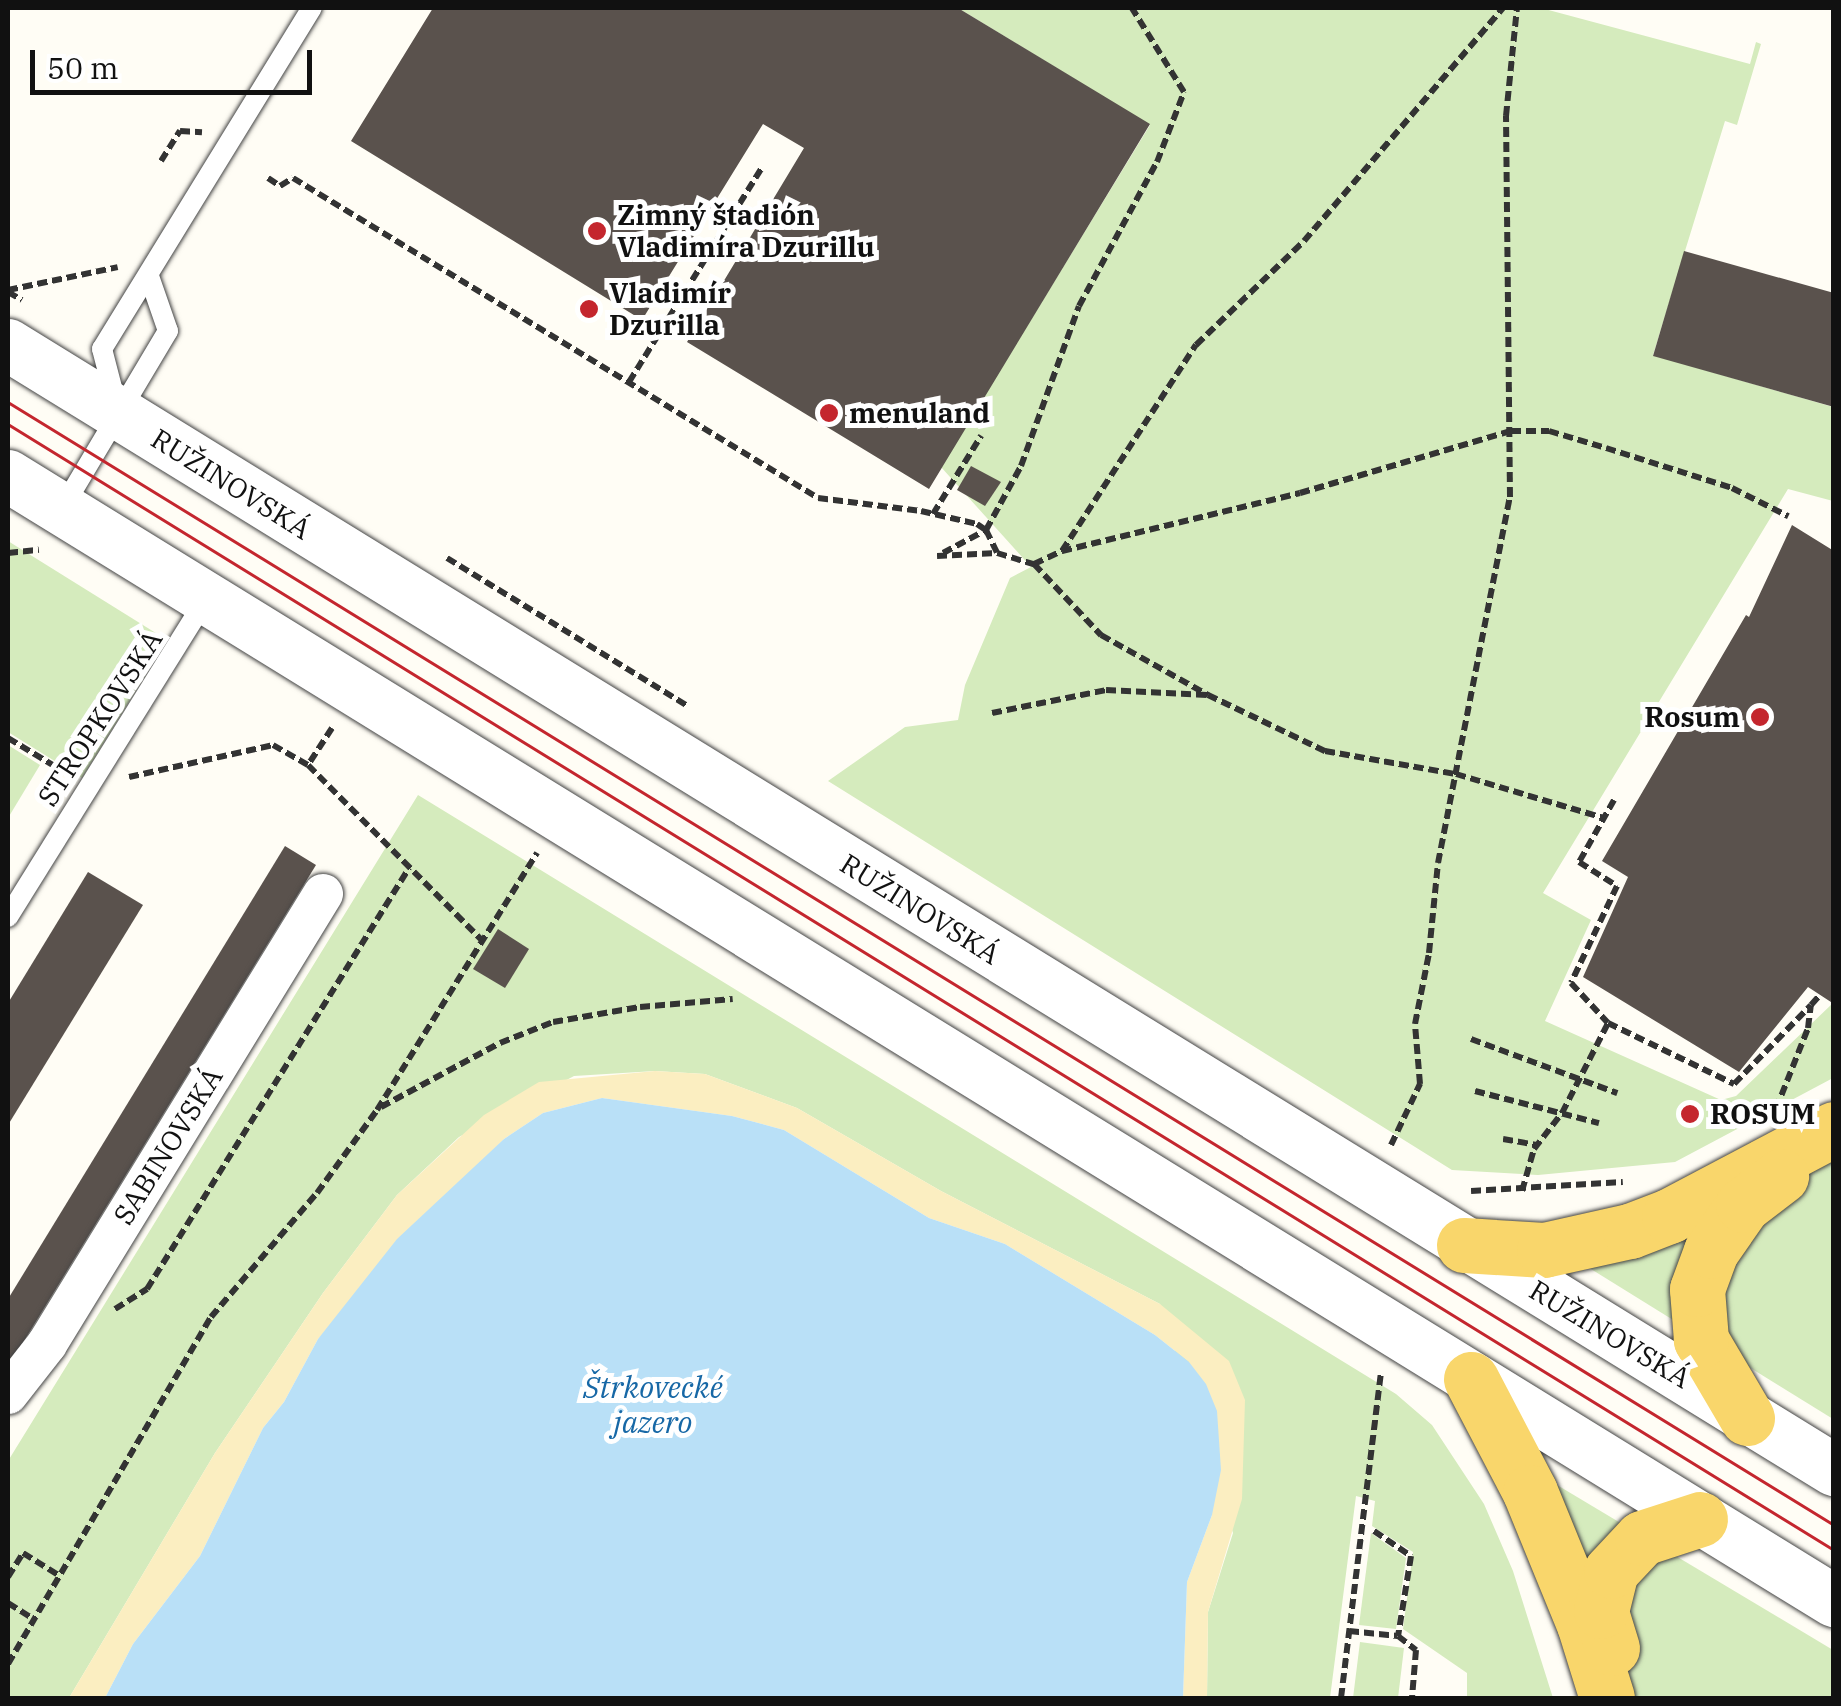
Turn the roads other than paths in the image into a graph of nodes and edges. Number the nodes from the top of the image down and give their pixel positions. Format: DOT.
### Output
graph roads {
  1 [pos="312,8"];
  2 [pos="148,276"];
  3 [pos="8,346"];
  4 [pos="119,414"];
  5 [pos="8,476"];
  6 [pos="50,530"];
  7 [pos="206,599"];
  8 [pos="323,894"];
  9 [pos="8,916"];
  10 [pos="1834,1129"];
  11 [pos="1834,1148"];
  12 [pos="1464,1245"];
  13 [pos="1471,1379"];
  14 [pos="8,1394"];
  15 [pos="1748,1418"];
  16 [pos="1834,1470"];
  17 [pos="1700,1519"];
  18 [pos="1834,1601"];
  19 [pos="1607,1698"];
  20 [pos="1627,1698"];
  1 -- 2 [label="lane"];
  2 -- 4 [label="lane"];
  2 -- 4 [label="lane"];
  3 -- 4 [label="street, RUŽINOVSKÁ"];
  4 -- 6 [label="lane"];
  4 -- 12 [label="street, RUŽINOVSKÁ"];
  5 -- 6 [label="street"];
  6 -- 7 [label="street"];
  7 -- 9 [label="lane, STROPKOVSKÁ"];
  7 -- 13 [label="street"];
  8 -- 14 [label="street, SABINOVSKÁ"];
  10 -- 12 [label="main road"];
  11 -- 15 [label="main road"];
  12 -- 15 [label="street, RUŽINOVSKÁ"];
  13 -- 17 [label="street"];
  13 -- 19 [label="main road"];
  15 -- 16 [label="street, RUŽINOVSKÁ"];
  17 -- 18 [label="street"];
  17 -- 20 [label="main road"];
}
